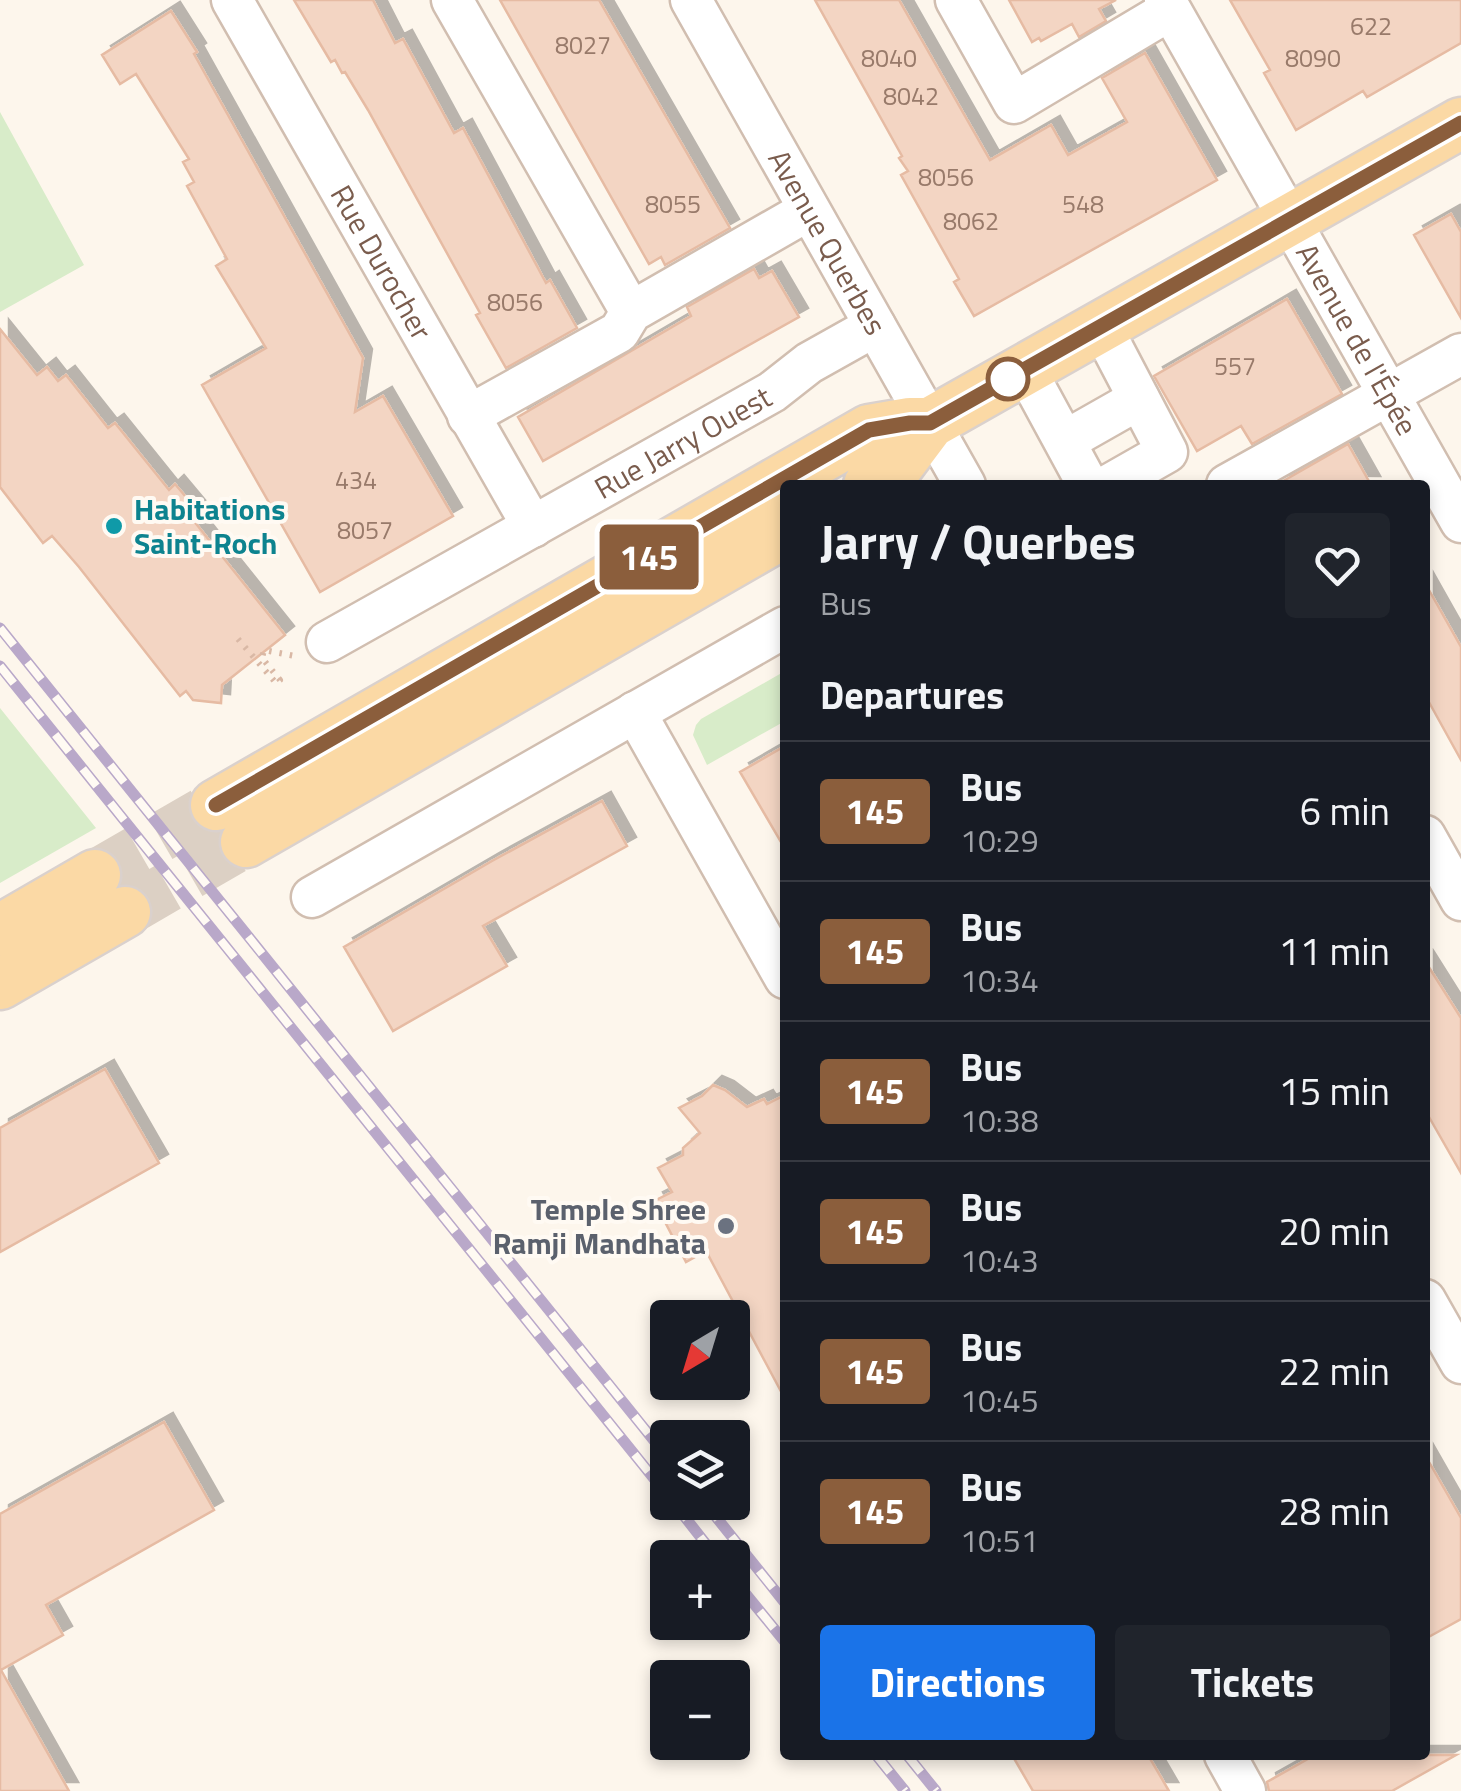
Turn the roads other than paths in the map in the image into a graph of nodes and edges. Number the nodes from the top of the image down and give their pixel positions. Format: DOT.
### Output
graph roads {
  1 [pos="232,0"];
  2 [pos="452,0"];
  3 [pos="691,0"];
  4 [pos="956,0"];
  5 [pos="1179,7"];
  6 [pos="1461,123"];
  7 [pos="810,210"];
  8 [pos="1290,218"];
  9 [pos="631,312"];
  10 [pos="875,326"];
  11 [pos="1101,326"];
  12 [pos="1461,354"];
  13 [pos="1026,369"];
  14 [pos="1389,394"];
  15 [pos="468,416"];
  16 [pos="930,423"];
  17 [pos="1150,443"];
  18 [pos="1085,470"];
  19 [pos="788,480"];
  20 [pos="878,480"];
  21 [pos="962,480"];
  22 [pos="1236,480"];
  23 [pos="780,485"];
  24 [pos="1461,522"];
  25 [pos="533,527"];
  26 [pos="780,535"];
  27 [pos="780,630"];
  28 [pos="311,649"];
  29 [pos="635,712"];
  30 [pos="1430,845"];
  31 [pos="312,898"];
  32 [pos="1461,900"];
  33 [pos="0,930"];
  34 [pos="780,969"];
  35 [pos="0,984"];
  36 [pos="1430,1309"];
  37 [pos="1461,1364"];
  38 [pos="1227,1760"];
  39 [pos="1245,1791"];
  1 -- 15 [label="street, Rue Durocher"];
  2 -- 9 [label="street"];
  3 -- 7 [label="street, Avenue Querbes"];
  4 -- 5 [label="street"];
  5 -- 8 [label="street, Avenue de l'Épée"];
  6 -- 8 [label="main road"];
  7 -- 9 [label="street"];
  7 -- 10 [label="street, Avenue Querbes"];
  8 -- 11 [label="main road"];
  8 -- 14 [label="street, Avenue de l'Épée"];
  9 -- 15 [label="street"];
  10 -- 16 [label="street, Avenue Querbes"];
  10 -- 25 [label="street, Rue Jarry Ouest"];
  11 -- 13 [label="main road"];
  11 -- 17 [label="street"];
  12 -- 14 [label="street"];
  13 -- 16 [label="main road"];
  13 -- 18 [label="street"];
  14 -- 22 [label="street"];
  14 -- 24 [label="street, Avenue de l'Épée"];
  15 -- 25 [label="street, Rue Durocher"];
  16 -- 19 [label="main road"];
  16 -- 20 [label="main road"];
  16 -- 21 [label="street, Avenue Querbes"];
  17 -- 18 [label="street"];
  17 -- 18 [label="street"];
  23 -- 26 [label="main road"];
  25 -- 28 [label="street, Rue Jarry Ouest"];
  27 -- 29 [label="street"];
  29 -- 31 [label="street"];
  29 -- 34 [label="street"];
  30 -- 32 [label="street"];
  33 -- 35 [label="main road"];
  36 -- 37 [label="street"];
  38 -- 39 [label="street"];
}
